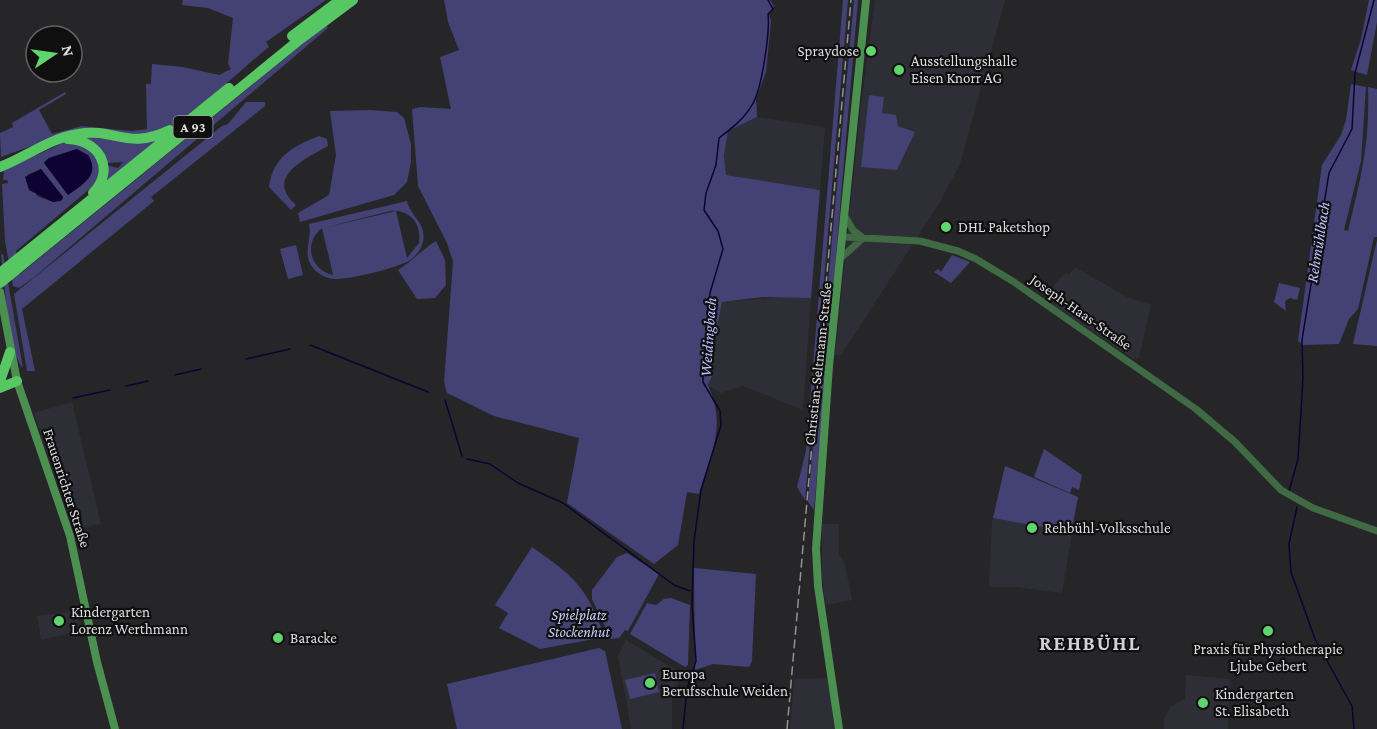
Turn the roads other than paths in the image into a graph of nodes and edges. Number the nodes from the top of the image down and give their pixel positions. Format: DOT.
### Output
graph roads {
  1 [pos="339,0"];
  2 [pos="353,0"];
  3 [pos="866,0"];
  4 [pos="185,123"];
  5 [pos="62,139"];
  6 [pos="2,163"];
  7 [pos="72,214"];
  8 [pos="846,218"];
  9 [pos="844,237"];
  10 [pos="863,238"];
  11 [pos="842,257"];
  12 [pos="18,263"];
  13 [pos="0,273"];
  14 [pos="0,283"];
  15 [pos="0,292"];
  16 [pos="10,352"];
  17 [pos="0,381"];
  18 [pos="17,381"];
  19 [pos="0,388"];
  20 [pos="1377,531"];
  21 [pos="115,729"];
  22 [pos="839,729"];
  1 -- 4 [label="highway, A 93"];
  2 -- 12 [label="highway, A 93"];
  3 -- 8 [label="main road, Christian-Seltmann-Straße"];
  4 -- 5 [label="highway"];
  4 -- 7 [label="highway, A 93"];
  5 -- 6 [label="highway"];
  5 -- 7 [label="highway"];
  7 -- 12 [label="highway, A 93"];
  8 -- 9 [label="main road, Christian-Seltmann-Straße"];
  8 -- 10 [label="street"];
  9 -- 10 [label="street, Joseph-Haas-Straße"];
  9 -- 11 [label="main road, Christian-Seltmann-Straße"];
  10 -- 11 [label="street"];
  10 -- 20 [label="street, Joseph-Haas-Straße"];
  11 -- 22 [label="main road, Christian-Seltmann-Straße"];
  12 -- 13 [label="highway, A 93"];
  12 -- 14 [label="highway, A 93"];
  15 -- 16 [label="main road, Frauenrichter Straße"];
  16 -- 17 [label="highway"];
  16 -- 18 [label="main road, Frauenrichter Straße"];
  18 -- 19 [label="highway"];
  18 -- 21 [label="main road, Frauenrichter Straße"];
}
